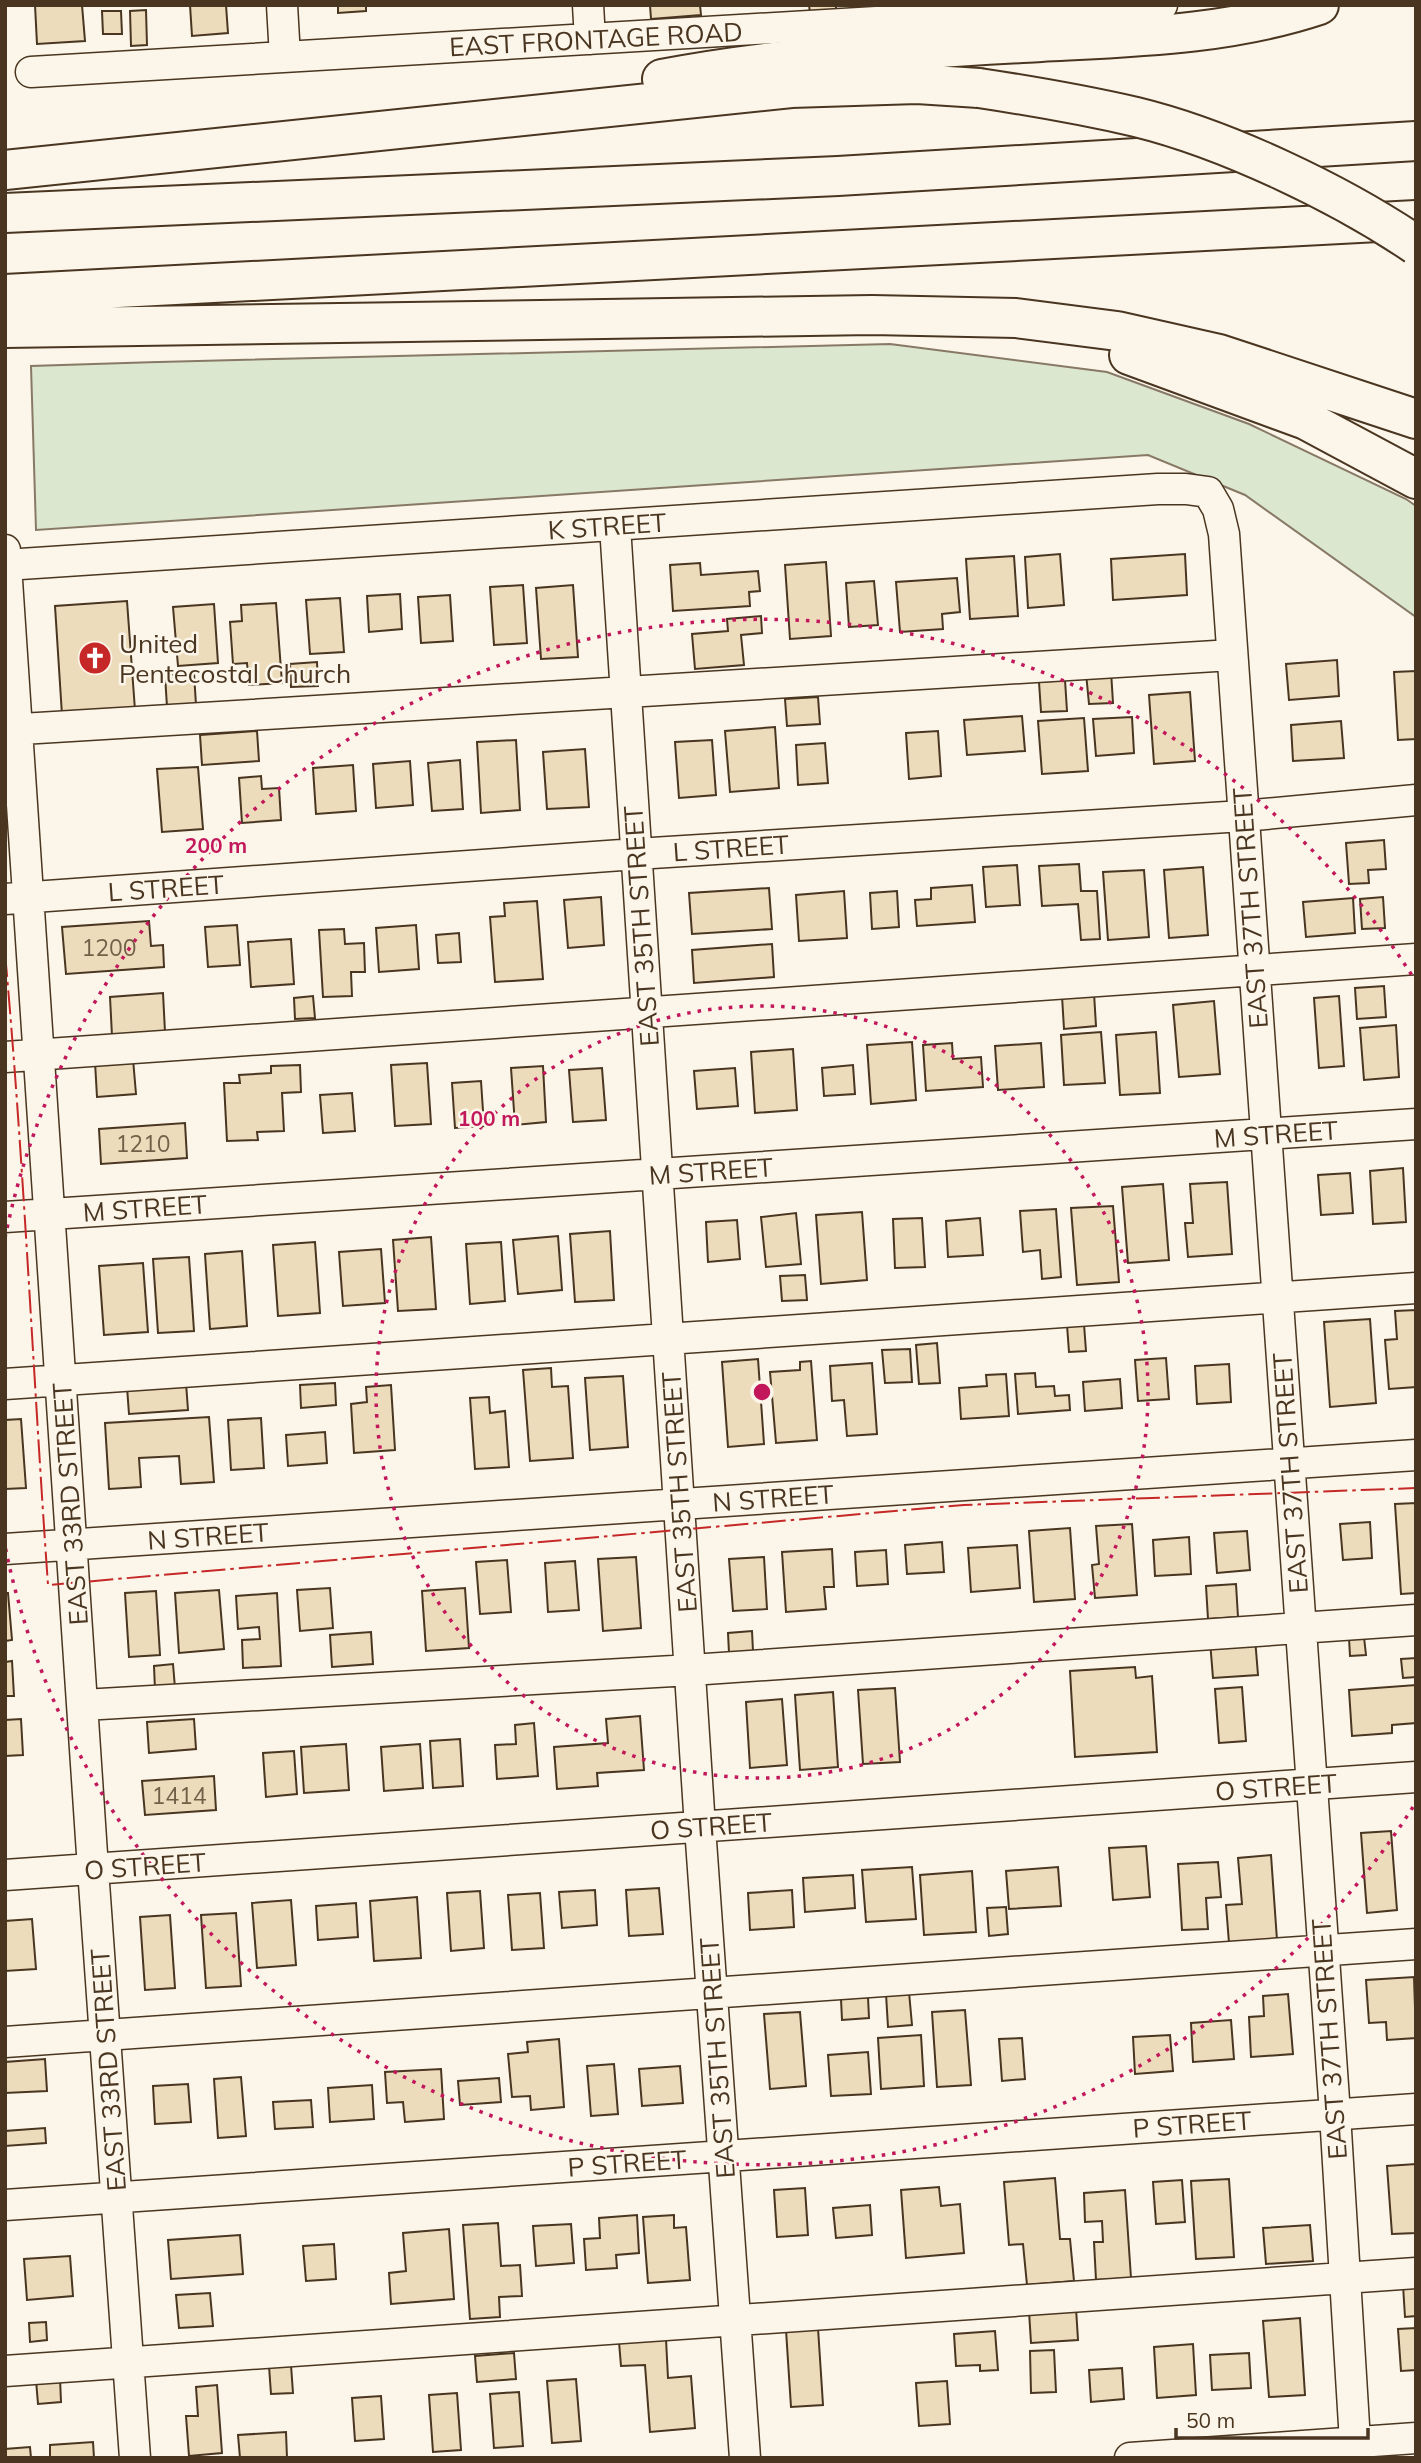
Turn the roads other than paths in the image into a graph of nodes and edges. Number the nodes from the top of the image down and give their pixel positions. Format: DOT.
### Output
graph roads {
  1 [pos="282,5"];
  2 [pos="588,5"];
  3 [pos="1162,5"];
  4 [pos="1319,5"];
  5 [pos="894,13"];
  6 [pos="590,39"];
  7 [pos="285,57"];
  8 [pos="31,72"];
  9 [pos="368,133"];
  10 [pos="1416,141"];
  11 [pos="5,170"];
  12 [pos="5,212"];
  13 [pos="1416,220"];
  14 [pos="1416,245"];
  15 [pos="5,294"];
  16 [pos="872,315"];
  17 [pos="5,328"];
  18 [pos="1416,419"];
  19 [pos="1416,479"];
  20 [pos="1208,492"];
  21 [pos="615,526"];
  22 [pos="6,560"];
  23 [pos="1232,655"];
  24 [pos="626,692"];
  25 [pos="11,730"];
  26 [pos="1416,800"];
  27 [pos="1243,816"];
  28 [pos="636,854"];
  29 [pos="17,898"];
  30 [pos="1416,959"];
  31 [pos="1254,970"];
  32 [pos="647,1011"];
  33 [pos="40,1055"];
  34 [pos="5,1057"];
  35 [pos="1416,1125"];
  36 [pos="1266,1134"];
  37 [pos="658,1174"];
  38 [pos="50,1214"];
  39 [pos="5,1217"];
  40 [pos="1416,1288"];
  41 [pos="1278,1297"];
  42 [pos="669,1339"];
  43 [pos="62,1380"];
  44 [pos="5,1384"];
  45 [pos="1416,1455"];
  46 [pos="1289,1463"];
  47 [pos="680,1504"];
  48 [pos="73,1545"];
  49 [pos="5,1549"];
  50 [pos="1416,1620"];
  51 [pos="1301,1628"];
  52 [pos="691,1670"];
  53 [pos="83,1705"];
  54 [pos="1416,1777"];
  55 [pos="1310,1784"];
  56 [pos="700,1827"];
  57 [pos="93,1869"];
  58 [pos="5,1875"];
  59 [pos="1416,1944"];
  60 [pos="1323,1951"];
  61 [pos="713,1993"];
  62 [pos="107,2035"];
  63 [pos="5,2042"];
  64 [pos="1416,2109"];
  65 [pos="1335,2115"];
  66 [pos="724,2156"];
  67 [pos="117,2198"];
  68 [pos="5,2205"];
  69 [pos="1416,2273"];
  70 [pos="1345,2278"];
  71 [pos="736,2321"];
  72 [pos="129,2364"];
  73 [pos="5,2371"];
  74 [pos="1416,2438"];
  75 [pos="1355,2450"];
  76 [pos="135,2458"];
  77 [pos="745,2458"];
  78 [pos="1130,2458"];
  1 -- 7 [label="street"];
  2 -- 6 [label="street"];
  3 -- 5 [label="street, EAST FRONTAGE ROAD"];
  4 -- 9 [label="highway"];
  5 -- 6 [label="street, EAST FRONTAGE ROAD"];
  6 -- 7 [label="street, EAST FRONTAGE ROAD"];
  7 -- 8 [label="street, EAST FRONTAGE ROAD"];
  9 -- 11 [label="highway"];
  9 -- 14 [label="highway, bridge"];
  10 -- 12 [label="highway"];
  13 -- 15 [label="highway"];
  16 -- 17 [label="highway"];
  16 -- 18 [label="highway"];
  16 -- 19 [label="highway"];
  20 -- 21 [label="street, K STREET"];
  20 -- 23 [label="street, EAST 37TH STREET"];
  21 -- 22 [label="street, K STREET"];
  21 -- 24 [label="street, EAST 35TH STREET"];
  22 -- 25 [label="street, EAST 33RD STREET"];
  23 -- 24 [label="street"];
  23 -- 27 [label="street, EAST 37TH STREET"];
  24 -- 25 [label="street"];
  24 -- 28 [label="street, EAST 35TH STREET"];
  25 -- 29 [label="street, EAST 33RD STREET"];
  26 -- 27 [label="street, L STREET"];
  27 -- 28 [label="street, L STREET"];
  27 -- 31 [label="street, EAST 37TH STREET"];
  28 -- 29 [label="street, L STREET"];
  28 -- 32 [label="street, EAST 35TH STREET"];
  29 -- 33 [label="street, EAST 33RD STREET"];
  30 -- 31 [label="street"];
  31 -- 32 [label="street"];
  31 -- 36 [label="street, EAST 37TH STREET"];
  32 -- 33 [label="street"];
  32 -- 37 [label="street, EAST 35TH STREET"];
  33 -- 34 [label="street"];
  33 -- 38 [label="street, EAST 33RD STREET"];
  35 -- 36 [label="street, M STREET"];
  36 -- 37 [label="street, M STREET"];
  36 -- 41 [label="street, EAST 37TH STREET"];
  37 -- 38 [label="street, M STREET"];
  37 -- 42 [label="street, EAST 35TH STREET"];
  38 -- 39 [label="street, M STREET"];
  38 -- 43 [label="street, EAST 33RD STREET"];
  40 -- 41 [label="street"];
  41 -- 42 [label="street"];
  41 -- 46 [label="street, EAST 37TH STREET"];
  42 -- 43 [label="street"];
  42 -- 47 [label="street, EAST 35TH STREET"];
  43 -- 44 [label="street"];
  43 -- 48 [label="street, EAST 33RD STREET"];
  45 -- 46 [label="street, N STREET"];
  46 -- 47 [label="street, N STREET"];
  46 -- 51 [label="street, EAST 37TH STREET"];
  47 -- 48 [label="street, N STREET"];
  47 -- 52 [label="street, EAST 35TH STREET"];
  48 -- 49 [label="street, N STREET"];
  48 -- 53 [label="street, EAST 33RD STREET"];
  50 -- 51 [label="street"];
  51 -- 52 [label="street"];
  51 -- 55 [label="street, EAST 37TH STREET"];
  52 -- 53 [label="street"];
  52 -- 56 [label="street, EAST 35TH STREET"];
  53 -- 57 [label="street, EAST 33RD STREET"];
  54 -- 55 [label="street, O STREET"];
  55 -- 56 [label="street, O STREET"];
  55 -- 60 [label="street, EAST 37TH STREET"];
  56 -- 57 [label="street, O STREET"];
  56 -- 61 [label="street, EAST 35TH STREET"];
  57 -- 58 [label="street, O STREET"];
  57 -- 62 [label="street, EAST 33RD STREET"];
  59 -- 60 [label="street"];
  60 -- 61 [label="street"];
  60 -- 65 [label="street, EAST 37TH STREET"];
  61 -- 62 [label="street"];
  61 -- 66 [label="street, EAST 35TH STREET"];
  62 -- 63 [label="street"];
  62 -- 67 [label="street, EAST 33RD STREET"];
  64 -- 65 [label="street, P STREET"];
  65 -- 66 [label="street, P STREET"];
  65 -- 70 [label="street, EAST 37TH STREET"];
  66 -- 67 [label="street, P STREET"];
  66 -- 71 [label="street, EAST 35TH STREET"];
  67 -- 68 [label="street, P STREET"];
  67 -- 72 [label="street, EAST 33RD STREET"];
  69 -- 70 [label="street"];
  70 -- 71 [label="street"];
  70 -- 75 [label="street, EAST 37TH STREET"];
  71 -- 72 [label="street"];
  71 -- 77 [label="street, EAST 35TH STREET"];
  72 -- 73 [label="street"];
  72 -- 76 [label="street, EAST 33RD STREET"];
  74 -- 75 [label="street"];
  75 -- 78 [label="street"];
}
